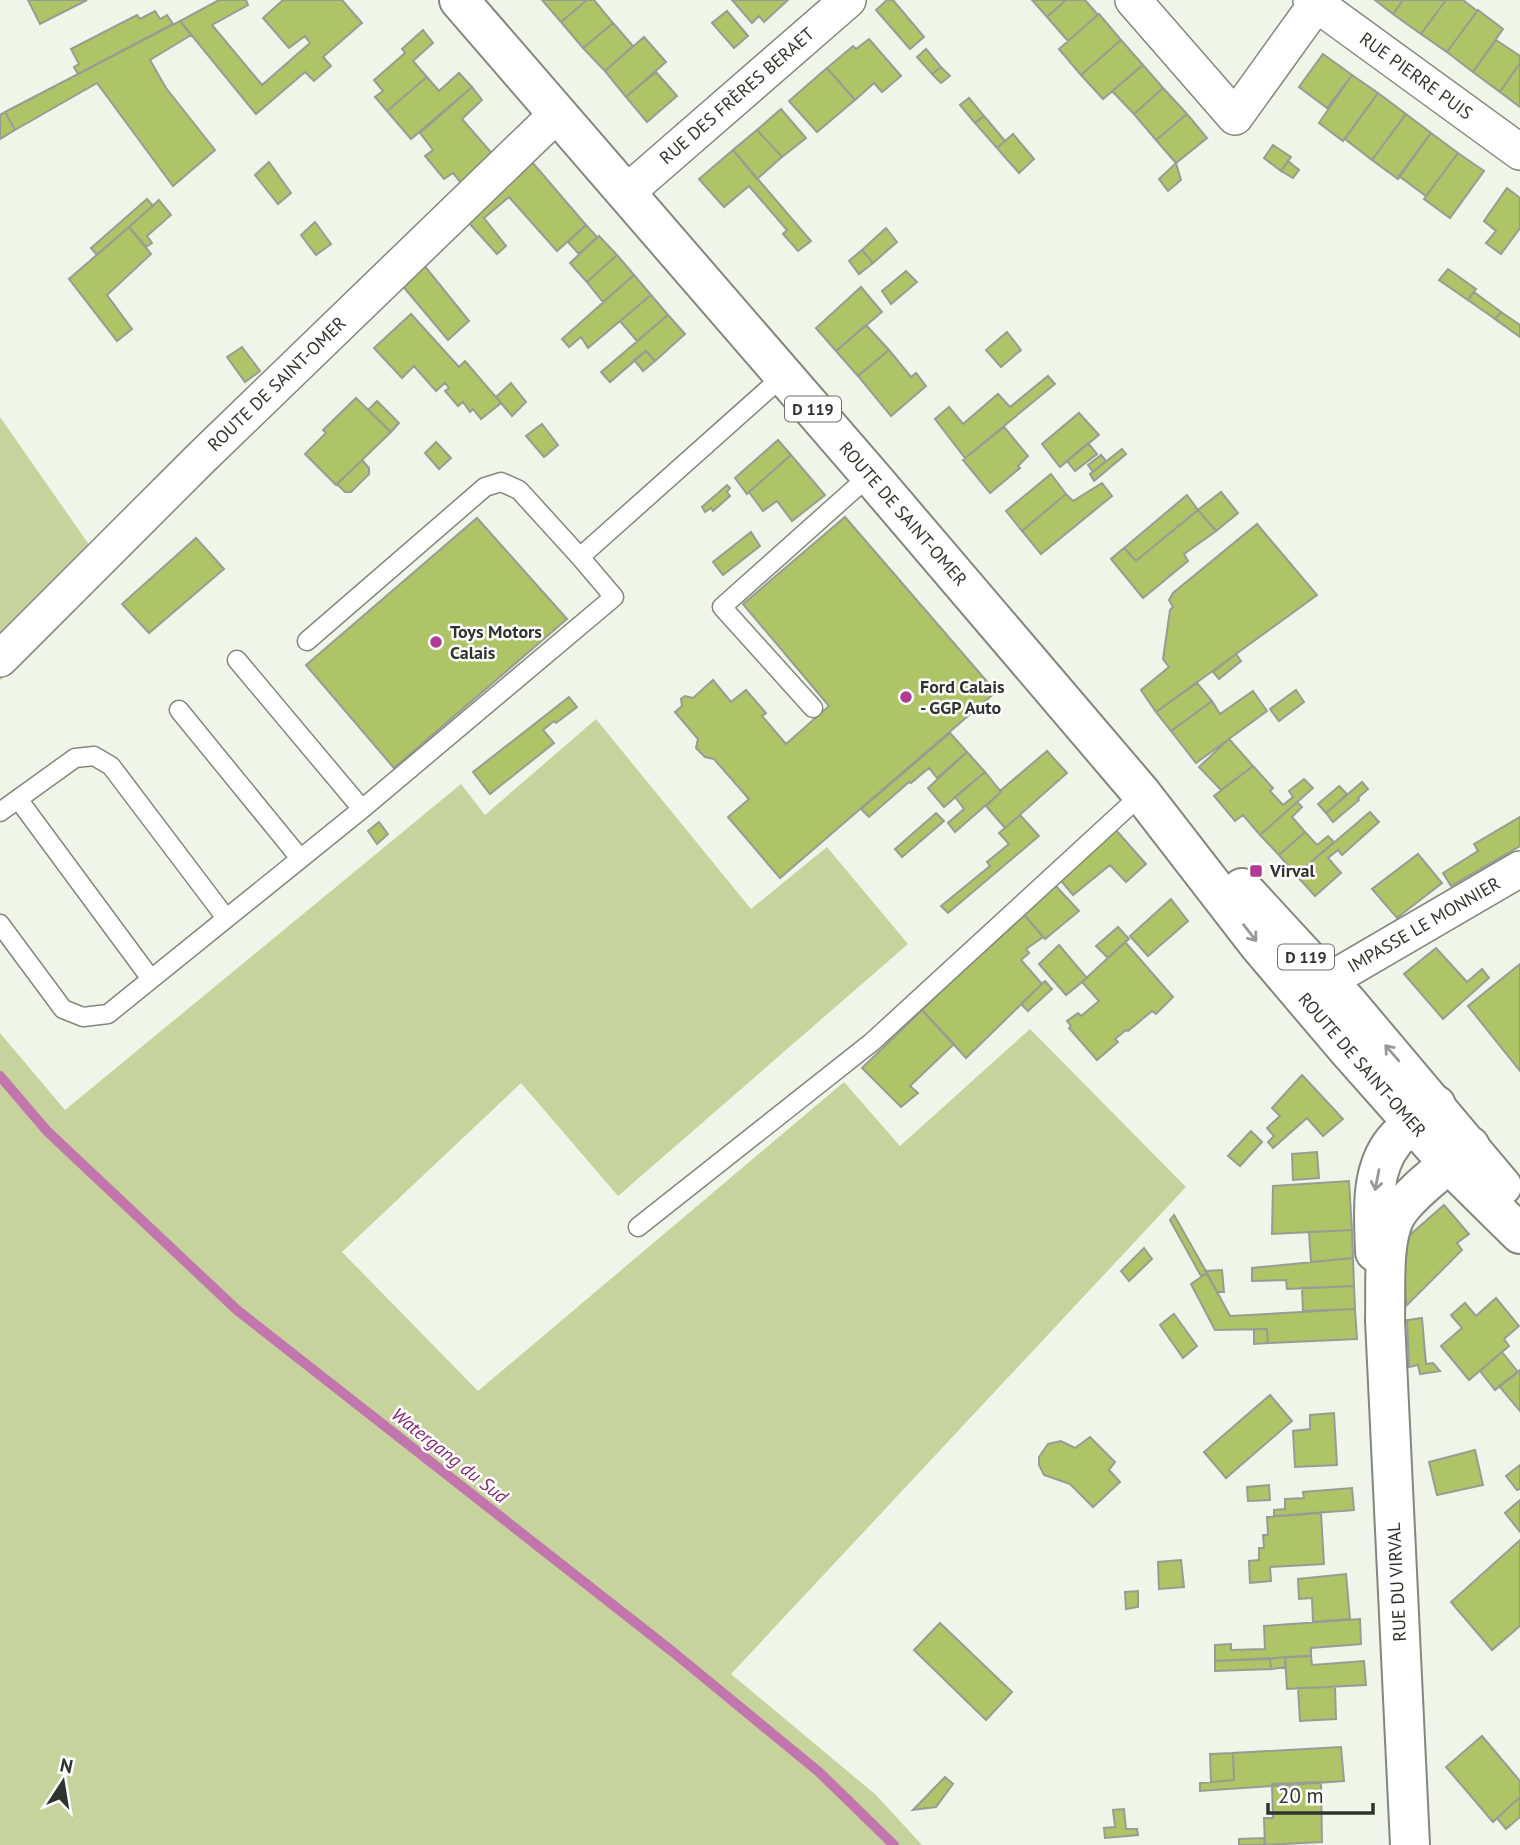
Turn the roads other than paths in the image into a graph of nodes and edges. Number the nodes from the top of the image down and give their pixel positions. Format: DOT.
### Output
graph roads {
  1 [pos="459,0"];
  2 [pos="848,0"];
  3 [pos="1133,0"];
  4 [pos="1314,2"];
  5 [pos="557,114"];
  6 [pos="1520,152"];
  7 [pos="626,193"];
  8 [pos="783,376"];
  9 [pos="870,475"];
  10 [pos="580,557"];
  11 [pos="307,641"];
  12 [pos="0,659"];
  13 [pos="237,660"];
  14 [pos="813,708"];
  15 [pos="179,710"];
  16 [pos="18,799"];
  17 [pos="1153,807"];
  18 [pos="362,809"];
  19 [pos="0,812"];
  20 [pos="299,858"];
  21 [pos="1520,869"];
  22 [pos="226,918"];
  23 [pos="0,924"];
  24 [pos="151,979"];
  25 [pos="1328,981"];
  26 [pos="1424,1114"];
  27 [pos="1460,1155"];
  28 [pos="1520,1209"];
  29 [pos="638,1227"];
  30 [pos="1520,1234"];
  31 [pos="1385,1320"];
  32 [pos="1409,1845"];
  1 -- 5 [label="main road, ROUTE DE SAINT-OMER / D 119"];
  2 -- 7 [label="street, RUE DES FRÈRES BERAET"];
  3 -- 4 [label="street"];
  4 -- 6 [label="street, RUE PIERRE PUIS"];
  5 -- 7 [label="main road, ROUTE DE SAINT-OMER / D 119"];
  5 -- 12 [label="street, ROUTE DE SAINT-OMER"];
  7 -- 8 [label="main road, ROUTE DE SAINT-OMER / D 119"];
  8 -- 9 [label="main road, ROUTE DE SAINT-OMER / D 119"];
  8 -- 10 [label="lane"];
  9 -- 14 [label="lane"];
  9 -- 17 [label="main road, ROUTE DE SAINT-OMER / D 119"];
  10 -- 11 [label="lane"];
  10 -- 18 [label="lane"];
  13 -- 18 [label="lane"];
  15 -- 20 [label="lane"];
  16 -- 19 [label="lane"];
  16 -- 22 [label="lane"];
  16 -- 24 [label="lane"];
  17 -- 25 [label="main road, ROUTE DE SAINT-OMER / D 119"];
  17 -- 26 [label="main road, ROUTE DE SAINT-OMER / D 119, one-way"];
  17 -- 29 [label="lane"];
  18 -- 20 [label="lane"];
  20 -- 22 [label="lane"];
  21 -- 25 [label="street, IMPASSE LE MONNIER"];
  22 -- 24 [label="lane"];
  23 -- 24 [label="lane"];
  26 -- 25 [label="main road, ROUTE DE SAINT-OMER / D 119, one-way"];
  26 -- 27 [label="main road, ROUTE DE SAINT-OMER / D 119"];
  26 -- 31 [label="main road, RUE DU VIRVAL, one-way"];
  27 -- 28 [label="main road, ROUTE DE SAINT-OMER / D 119"];
  27 -- 30 [label="main road, ROUTE DE SAINT-OMER / D 119"];
  27 -- 31 [label="main road, RUE DU VIRVAL"];
  31 -- 32 [label="main road, RUE DU VIRVAL"];
}
